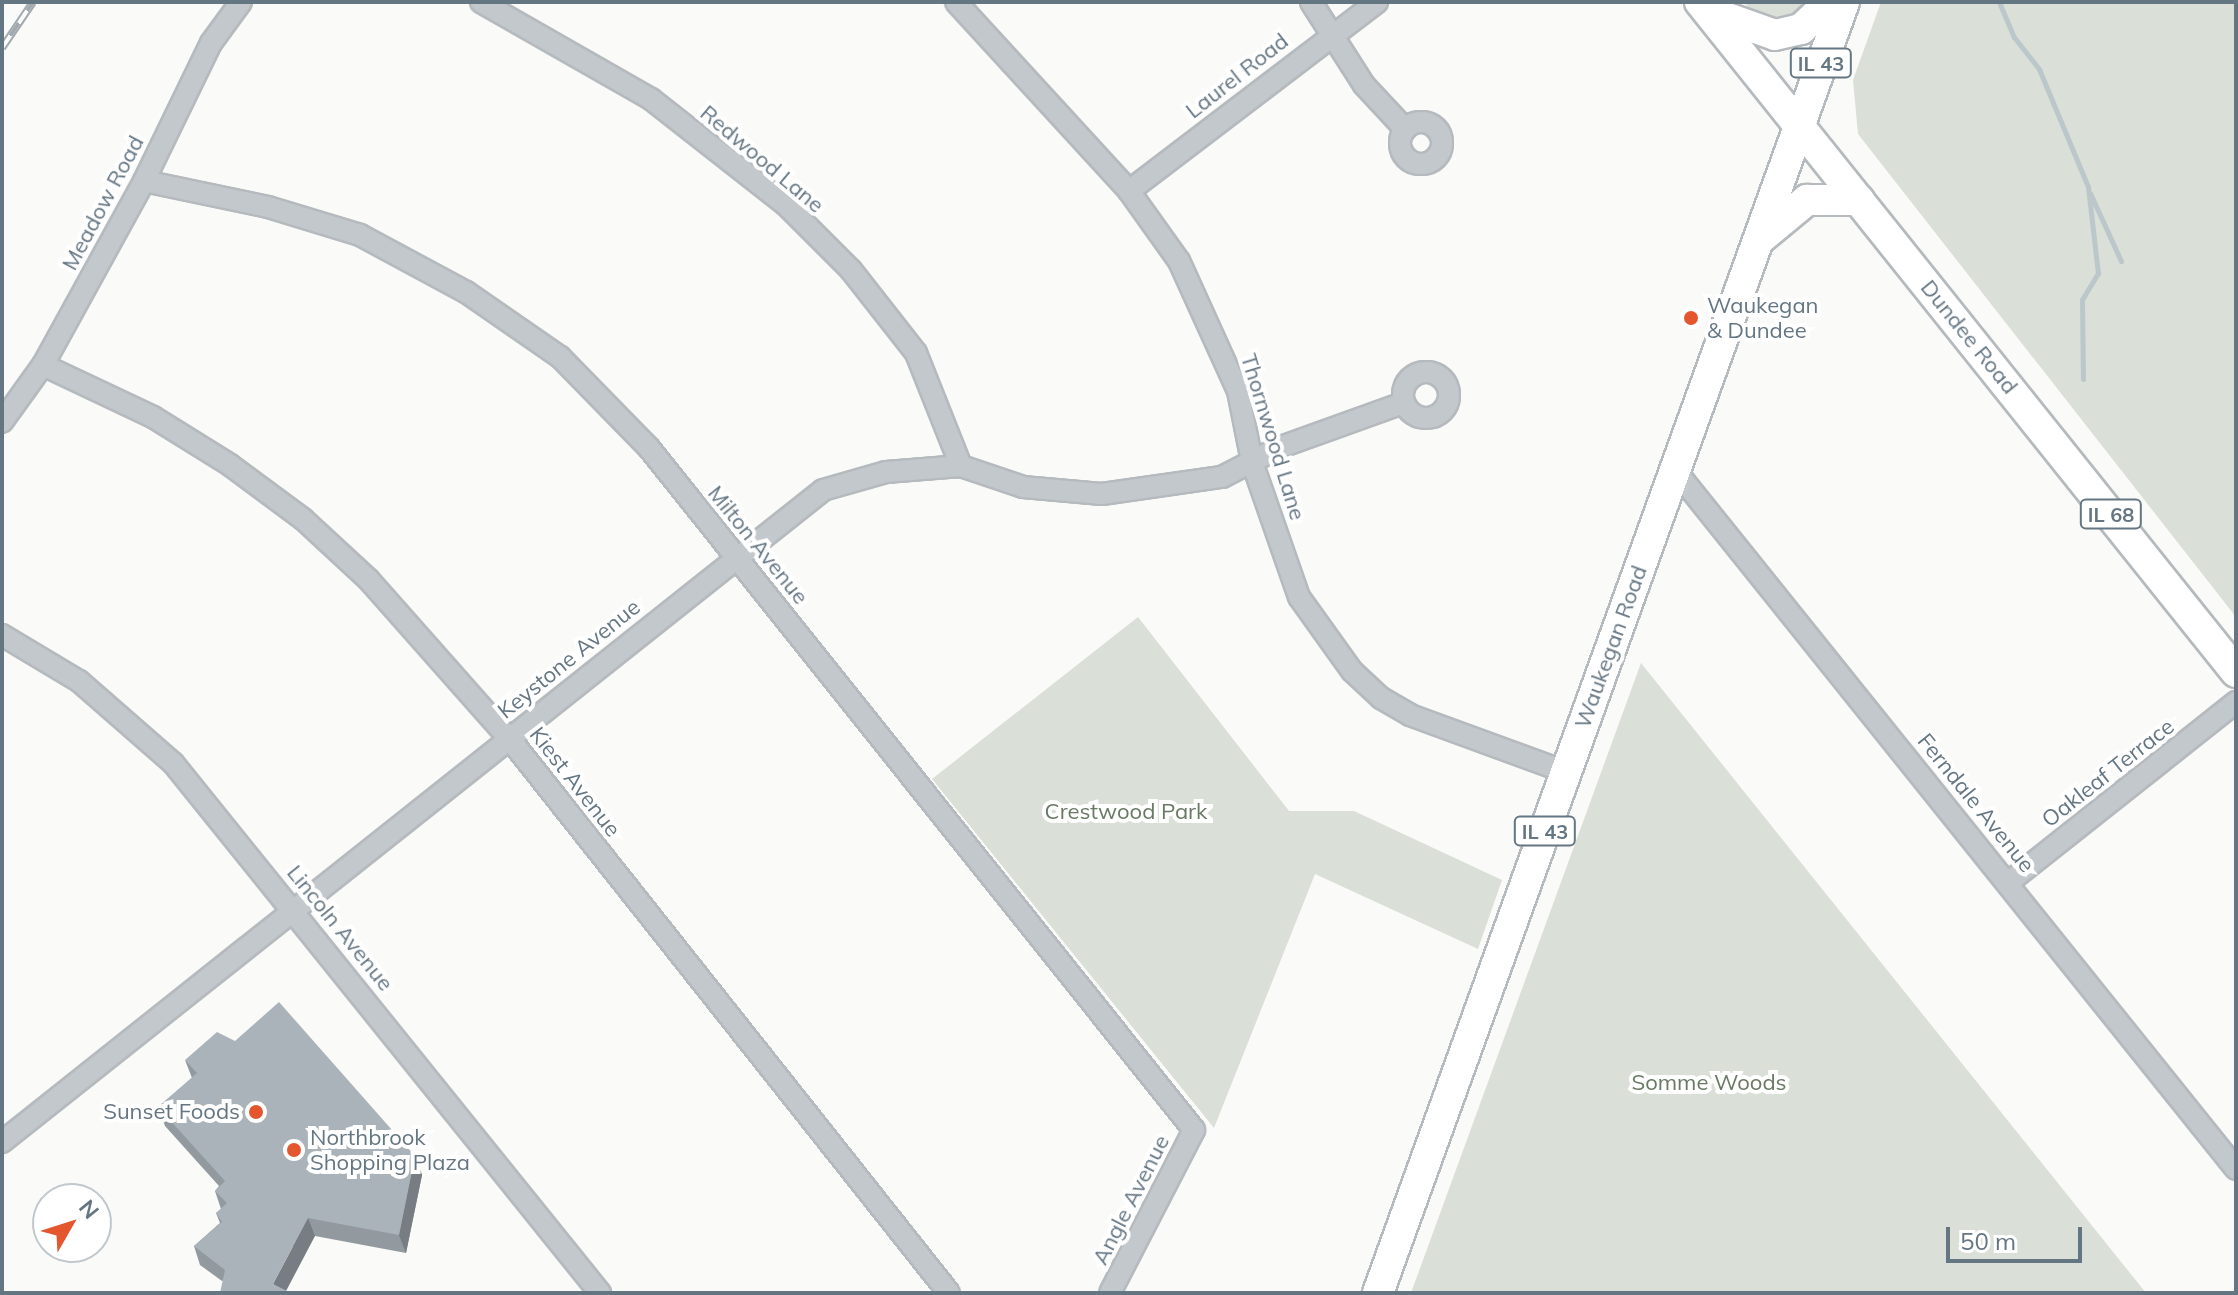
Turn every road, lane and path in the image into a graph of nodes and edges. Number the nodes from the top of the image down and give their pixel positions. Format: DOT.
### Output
graph roads {
  1 [pos="241,2"];
  2 [pos="481,2"];
  3 [pos="956,2"];
  4 [pos="1311,2"];
  5 [pos="1377,2"];
  6 [pos="1830,2"];
  7 [pos="1844,2"];
  8 [pos="1704,7"];
  9 [pos="1334,31"];
  10 [pos="1799,125"];
  11 [pos="1405,129"];
  12 [pos="144,181"];
  13 [pos="1129,191"];
  14 [pos="1859,200"];
  15 [pos="1757,242"];
  16 [pos="43,365"];
  17 [pos="1403,403"];
  18 [pos="2,422"];
  19 [pos="1252,462"];
  20 [pos="961,466"];
  21 [pos="1675,470"];
  22 [pos="736,555"];
  23 [pos="2,635"];
  24 [pos="2236,672"];
  25 [pos="2236,702"];
  26 [pos="509,738"];
  27 [pos="1566,772"];
  28 [pos="2009,882"];
  29 [pos="294,909"];
  30 [pos="1194,1130"];
  31 [pos="2,1142"];
  32 [pos="2236,1169"];
  33 [pos="600,1293"];
  34 [pos="949,1293"];
  35 [pos="1110,1293"];
  36 [pos="1378,1293"];
  1 -- 12 [label="street, Meadow Road"];
  2 -- 20 [label="street, Redwood Lane"];
  3 -- 13 [label="street, Thornwood Lane"];
  4 -- 9 [label="street"];
  5 -- 9 [label="street, Laurel Road"];
  6 -- 8 [label="main road"];
  7 -- 10 [label="main road, Waukegan Road / IL 43"];
  8 -- 10 [label="main road, Dundee Road / IL 68"];
  9 -- 11 [label="street"];
  9 -- 13 [label="street, Laurel Road"];
  10 -- 14 [label="main road, Dundee Road / IL 68"];
  10 -- 15 [label="main road, Waukegan Road / IL 43"];
  12 -- 16 [label="street, Meadow Road"];
  12 -- 22 [label="street, Milton Avenue"];
  13 -- 19 [label="street, Thornwood Lane"];
  14 -- 15 [label="main road"];
  14 -- 24 [label="main road, Dundee Road / IL 68"];
  15 -- 21 [label="main road, Waukegan Road / IL 43"];
  16 -- 18 [label="street, Meadow Road"];
  16 -- 26 [label="street, Kiest Avenue"];
  17 -- 19 [label="street, Keystone Avenue"];
  19 -- 20 [label="street, Keystone Avenue"];
  19 -- 27 [label="street, Thornwood Lane"];
  20 -- 22 [label="street, Keystone Avenue"];
  21 -- 27 [label="main road, Waukegan Road / IL 43"];
  21 -- 28 [label="street, Ferndale Avenue"];
  22 -- 26 [label="street, Keystone Avenue"];
  22 -- 30 [label="street, Milton Avenue"];
  23 -- 29 [label="street, Lincoln Avenue"];
  25 -- 28 [label="street, Oakleaf Terrace"];
  26 -- 29 [label="street, Keystone Avenue"];
  26 -- 34 [label="street, Kiest Avenue"];
  27 -- 36 [label="main road, Waukegan Road / IL 43"];
  28 -- 32 [label="street, Ferndale Avenue"];
  29 -- 31 [label="street, Keystone Avenue"];
  29 -- 33 [label="street, Lincoln Avenue"];
  30 -- 35 [label="street, Angle Avenue"];
}
